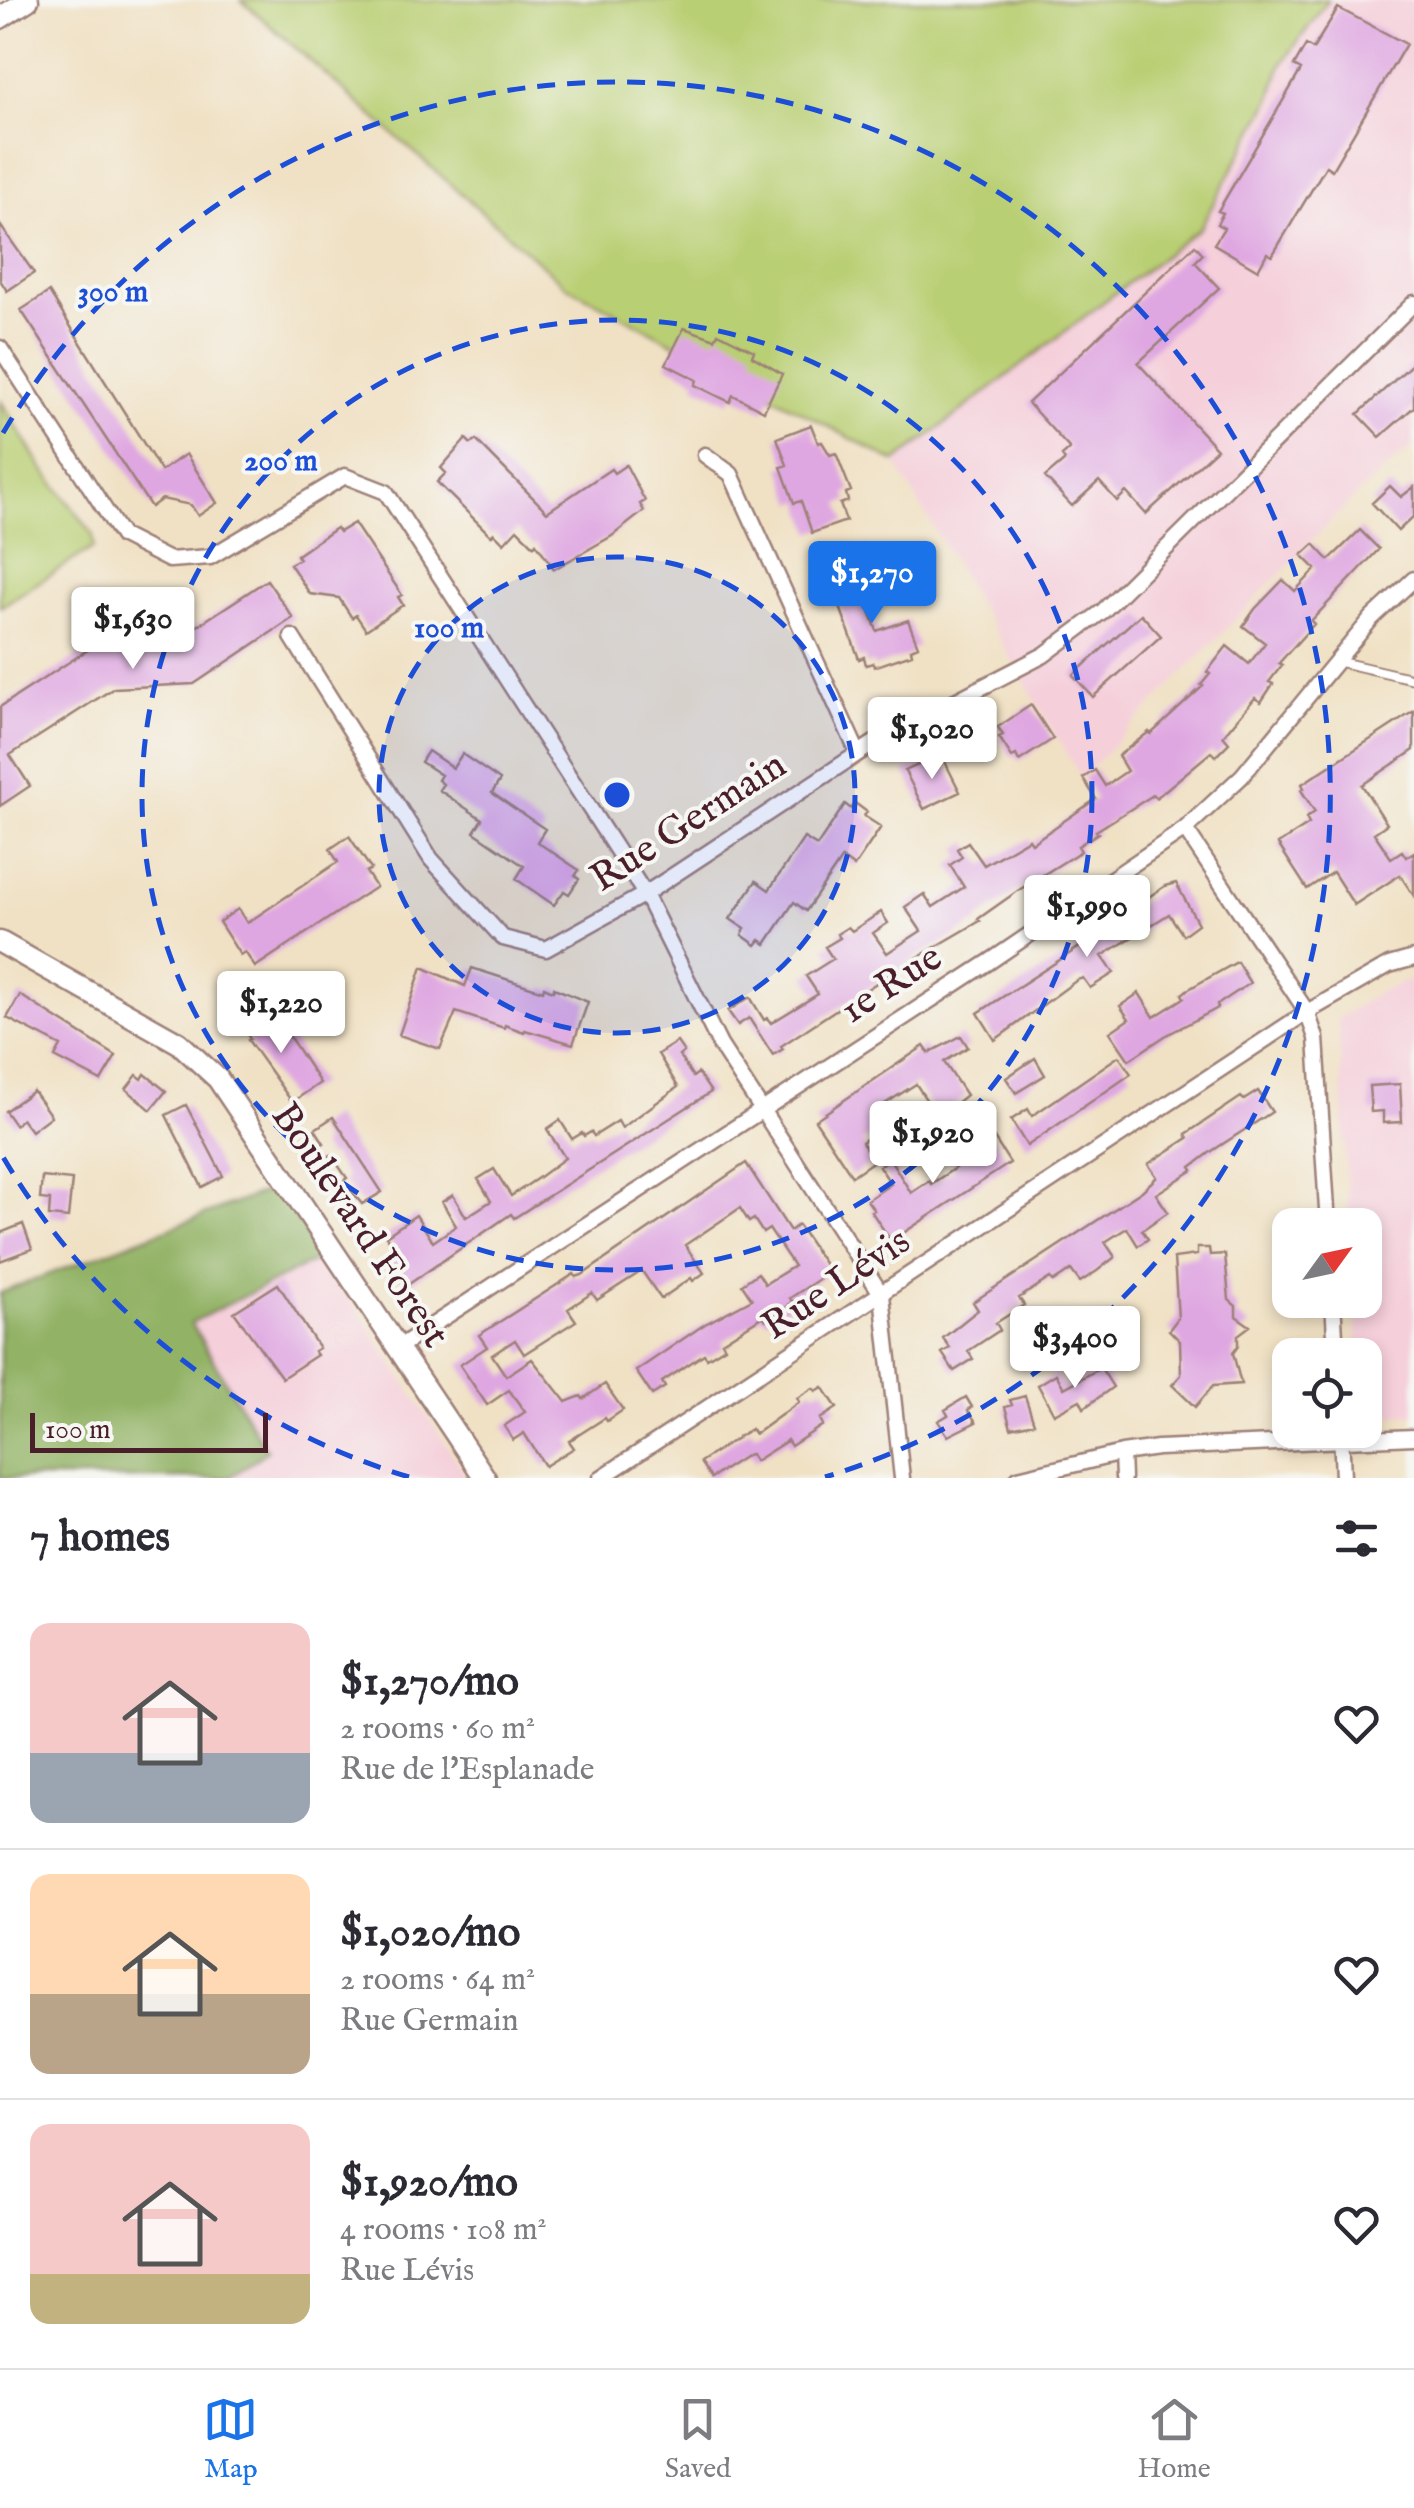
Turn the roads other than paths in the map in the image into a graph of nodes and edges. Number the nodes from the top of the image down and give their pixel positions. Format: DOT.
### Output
graph roads {
  1 [pos="22,2"];
  2 [pos="0,18"];
  3 [pos="1414,303"];
  4 [pos="0,348"];
  5 [pos="705,455"];
  6 [pos="1414,579"];
  7 [pos="292,638"];
  8 [pos="1336,661"];
  9 [pos="1414,679"];
  10 [pos="858,753"];
  11 [pos="1185,829"];
  12 [pos="645,894"];
  13 [pos="0,942"];
  14 [pos="1414,958"];
  15 [pos="1307,1012"];
  16 [pos="760,1109"];
  17 [pos="1327,1208"];
  18 [pos="882,1295"];
  19 [pos="399,1347"];
  20 [pos="1382,1437"];
  21 [pos="1414,1438"];
  22 [pos="1272,1441"];
  23 [pos="1342,1448"];
  24 [pos="1122,1453"];
  25 [pos="485,1478"];
  26 [pos="601,1478"];
  27 [pos="902,1478"];
  28 [pos="1018,1478"];
  29 [pos="1124,1478"];
  30 [pos="1344,1478"];
  1 -- 2 [label="street"];
  3 -- 10 [label="street, Rue Germain"];
  4 -- 12 [label="street"];
  5 -- 10 [label="street"];
  6 -- 8 [label="street, 1e Rue"];
  7 -- 12 [label="street, Rue Germain"];
  8 -- 9 [label="lane"];
  8 -- 11 [label="street, 1e Rue"];
  10 -- 12 [label="street, Rue Germain"];
  11 -- 15 [label="street"];
  11 -- 16 [label="street, 1e Rue"];
  12 -- 16 [label="street"];
  13 -- 19 [label="street, Boulevard Forest"];
  14 -- 15 [label="street, Rue Lévis"];
  15 -- 17 [label="street"];
  15 -- 18 [label="street, Rue Lévis"];
  16 -- 18 [label="street"];
  16 -- 19 [label="street, 1e Rue"];
  18 -- 26 [label="street, Rue Lévis"];
  18 -- 27 [label="street"];
  19 -- 25 [label="street, Boulevard Forest"];
  20 -- 21 [label="street"];
  22 -- 24 [label="street"];
  23 -- 30 [label="street"];
  24 -- 28 [label="street"];
  24 -- 29 [label="street"];
}
